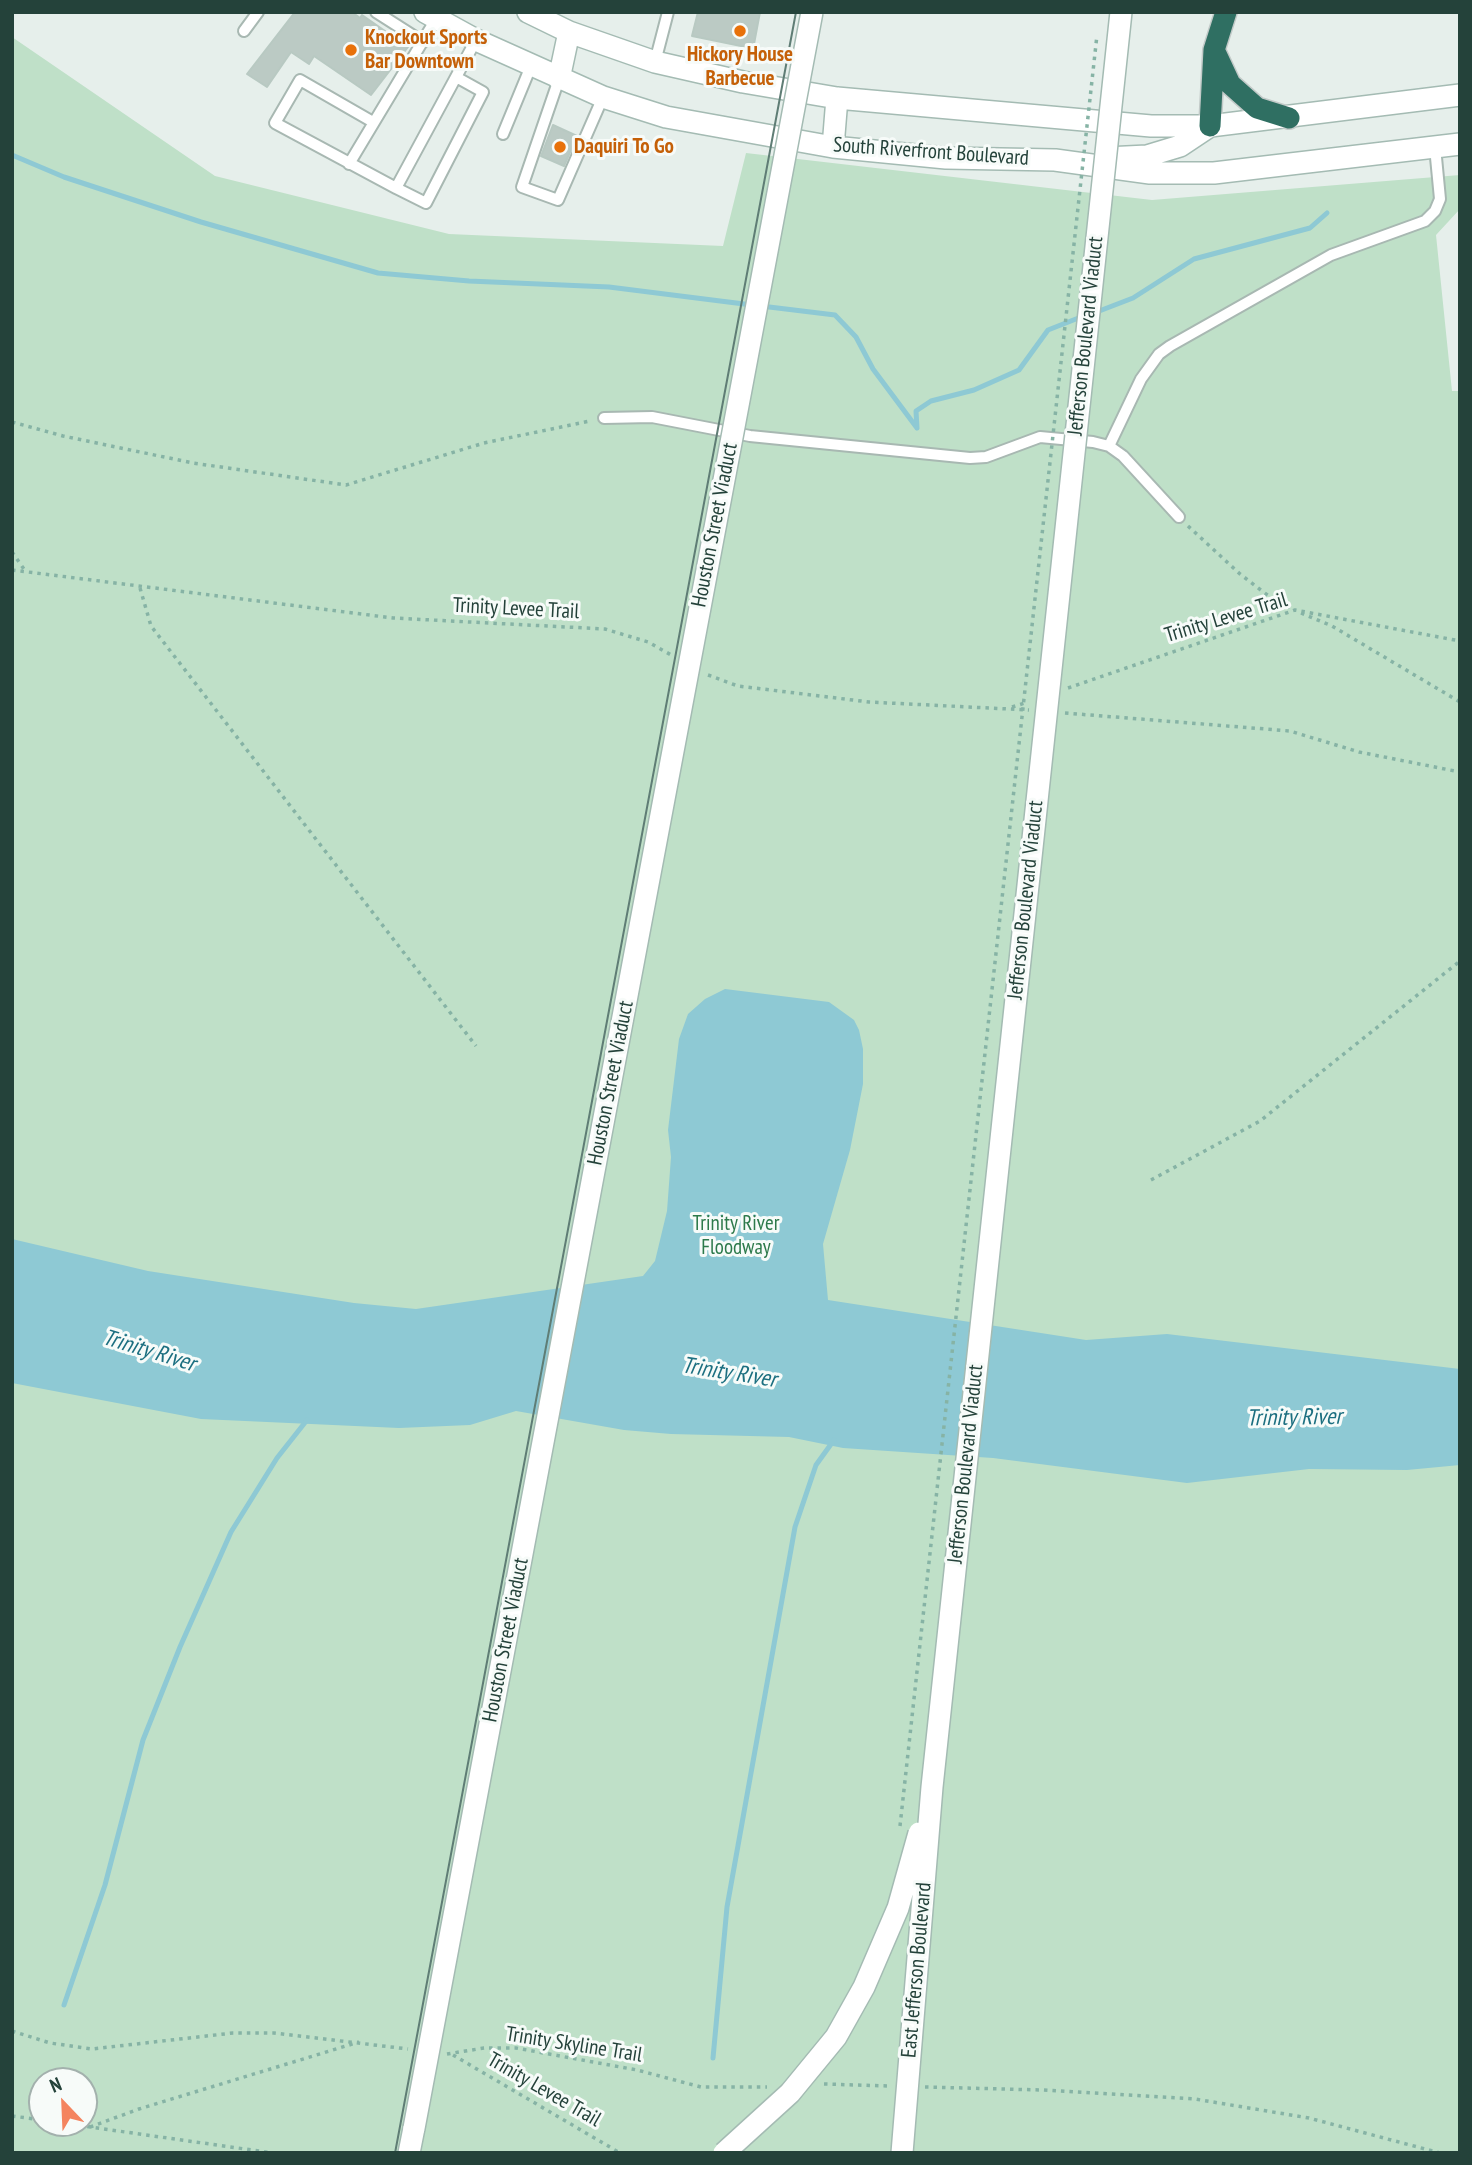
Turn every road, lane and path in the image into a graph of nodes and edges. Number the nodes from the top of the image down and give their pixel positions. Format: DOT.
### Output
graph roads {
  1 [pos="258,12"];
  2 [pos="376,12"];
  3 [pos="528,12"];
  4 [pos="668,12"];
  5 [pos="812,12"];
  6 [pos="1121,12"];
  7 [pos="1226,12"];
  8 [pos="431,16"];
  9 [pos="1098,24"];
  10 [pos="244,31"];
  11 [pos="569,32"];
  12 [pos="476,40"];
  13 [pos="423,42"];
  14 [pos="1214,50"];
  15 [pos="655,62"];
  16 [pos="531,66"];
  17 [pos="456,77"];
  18 [pos="559,79"];
  19 [pos="1460,95"];
  20 [pos="603,97"];
  21 [pos="837,98"];
  22 [pos="1289,118"];
  23 [pos="373,122"];
  24 [pos="1210,126"];
  25 [pos="503,134"];
  26 [pos="1460,144"];
  27 [pos="833,147"];
  28 [pos="1435,147"];
  29 [pos="1055,160"];
  30 [pos="349,164"];
  31 [pos="396,188"];
  32 [pos="604,418"];
  33 [pos="12,422"];
  34 [pos="1109,446"];
  35 [pos="1179,517"];
  36 [pos="12,552"];
  37 [pos="12,570"];
  38 [pos="27,574"];
  39 [pos="140,588"];
  40 [pos="1295,610"];
  41 [pos="1460,641"];
  42 [pos="684,662"];
  43 [pos="696,668"];
  44 [pos="1059,691"];
  45 [pos="1034,700"];
  46 [pos="1460,702"];
  47 [pos="1008,709"];
  48 [pos="1036,710"];
  49 [pos="1063,712"];
  50 [pos="1460,772"];
  51 [pos="1460,961"];
  52 [pos="475,1046"];
  53 [pos="1151,1180"];
  54 [pos="932,1787"];
  55 [pos="897,1839"];
  56 [pos="12,2031"];
  57 [pos="361,2042"];
  58 [pos="409,2049"];
  59 [pos="442,2054"];
  60 [pos="452,2054"];
  61 [pos="902,2078"];
  62 [pos="816,2085"];
  63 [pos="922,2087"];
  64 [pos="765,2096"];
  65 [pos="98,2124"];
  66 [pos="98,2128"];
  67 [pos="273,2153"];
  68 [pos="409,2153"];
  69 [pos="620,2153"];
  70 [pos="724,2153"];
  71 [pos="902,2153"];
  72 [pos="913,2153"];
  73 [pos="1440,2153"];
  1 -- 10 [label="lane"];
  2 -- 13 [label="lane"];
  3 -- 11 [label="main road, South Riverfront Boulevard"];
  4 -- 15 [label="lane"];
  5 -- 68 [label="main road, Houston Street Viaduct, bridge"];
  6 -- 54 [label="main road, Jefferson Boulevard Viaduct, bridge"];
  7 -- 14 [label="highway"];
  8 -- 12 [label="main road, South Riverfront Boulevard"];
  8 -- 13 [label="lane"];
  9 -- 55 [label="path, bridge"];
  11 -- 15 [label="main road, South Riverfront Boulevard"];
  11 -- 18 [label="main road"];
  12 -- 16 [label="main road, South Riverfront Boulevard"];
  12 -- 17 [label="lane"];
  13 -- 23 [label="lane"];
  14 -- 22 [label="highway"];
  14 -- 24 [label="highway"];
  15 -- 21 [label="main road, South Riverfront Boulevard"];
  16 -- 18 [label="main road, South Riverfront Boulevard"];
  16 -- 25 [label="lane"];
  17 -- 31 [label="lane"];
  17 -- 31 [label="lane"];
  18 -- 20 [label="main road, South Riverfront Boulevard"];
  18 -- 20 [label="lane"];
  19 -- 22 [label="main road, South Riverfront Boulevard"];
  20 -- 27 [label="main road, South Riverfront Boulevard"];
  21 -- 24 [label="main road, South Riverfront Boulevard"];
  21 -- 27 [label="main road"];
  22 -- 24 [label="main road, South Riverfront Boulevard"];
  23 -- 30 [label="lane"];
  23 -- 30 [label="lane"];
  24 -- 29 [label="main road"];
  26 -- 28 [label="main road, South Riverfront Boulevard"];
  27 -- 29 [label="main road, South Riverfront Boulevard"];
  28 -- 29 [label="main road, South Riverfront Boulevard"];
  28 -- 34 [label="lane"];
  30 -- 31 [label="lane"];
  32 -- 33 [label="path"];
  32 -- 34 [label="lane"];
  34 -- 35 [label="lane"];
  35 -- 40 [label="path"];
  36 -- 38 [label="path"];
  37 -- 38 [label="path, Trinity Levee Trail"];
  38 -- 39 [label="path, Trinity Levee Trail"];
  39 -- 42 [label="path, Trinity Levee Trail"];
  39 -- 52 [label="path"];
  40 -- 41 [label="path, Trinity Levee Trail"];
  40 -- 44 [label="path, Trinity Levee Trail"];
  40 -- 46 [label="path"];
  43 -- 47 [label="path"];
  45 -- 47 [label="path"];
  47 -- 48 [label="path"];
  49 -- 50 [label="path"];
  51 -- 53 [label="path"];
  54 -- 61 [label="main road, East Jefferson Boulevard, bridge"];
  54 -- 70 [label="main road, bridge"];
  56 -- 57 [label="path"];
  57 -- 58 [label="path"];
  57 -- 65 [label="path"];
  59 -- 60 [label="path, Trinity Skyline Trail"];
  60 -- 64 [label="path, Trinity Skyline Trail"];
  60 -- 69 [label="path, Trinity Levee Trail"];
  61 -- 62 [label="path"];
  61 -- 71 [label="main road, East Jefferson Boulevard, bridge"];
  61 -- 72 [label="main road, bridge"];
  63 -- 73 [label="path"];
  66 -- 67 [label="path"];
}
